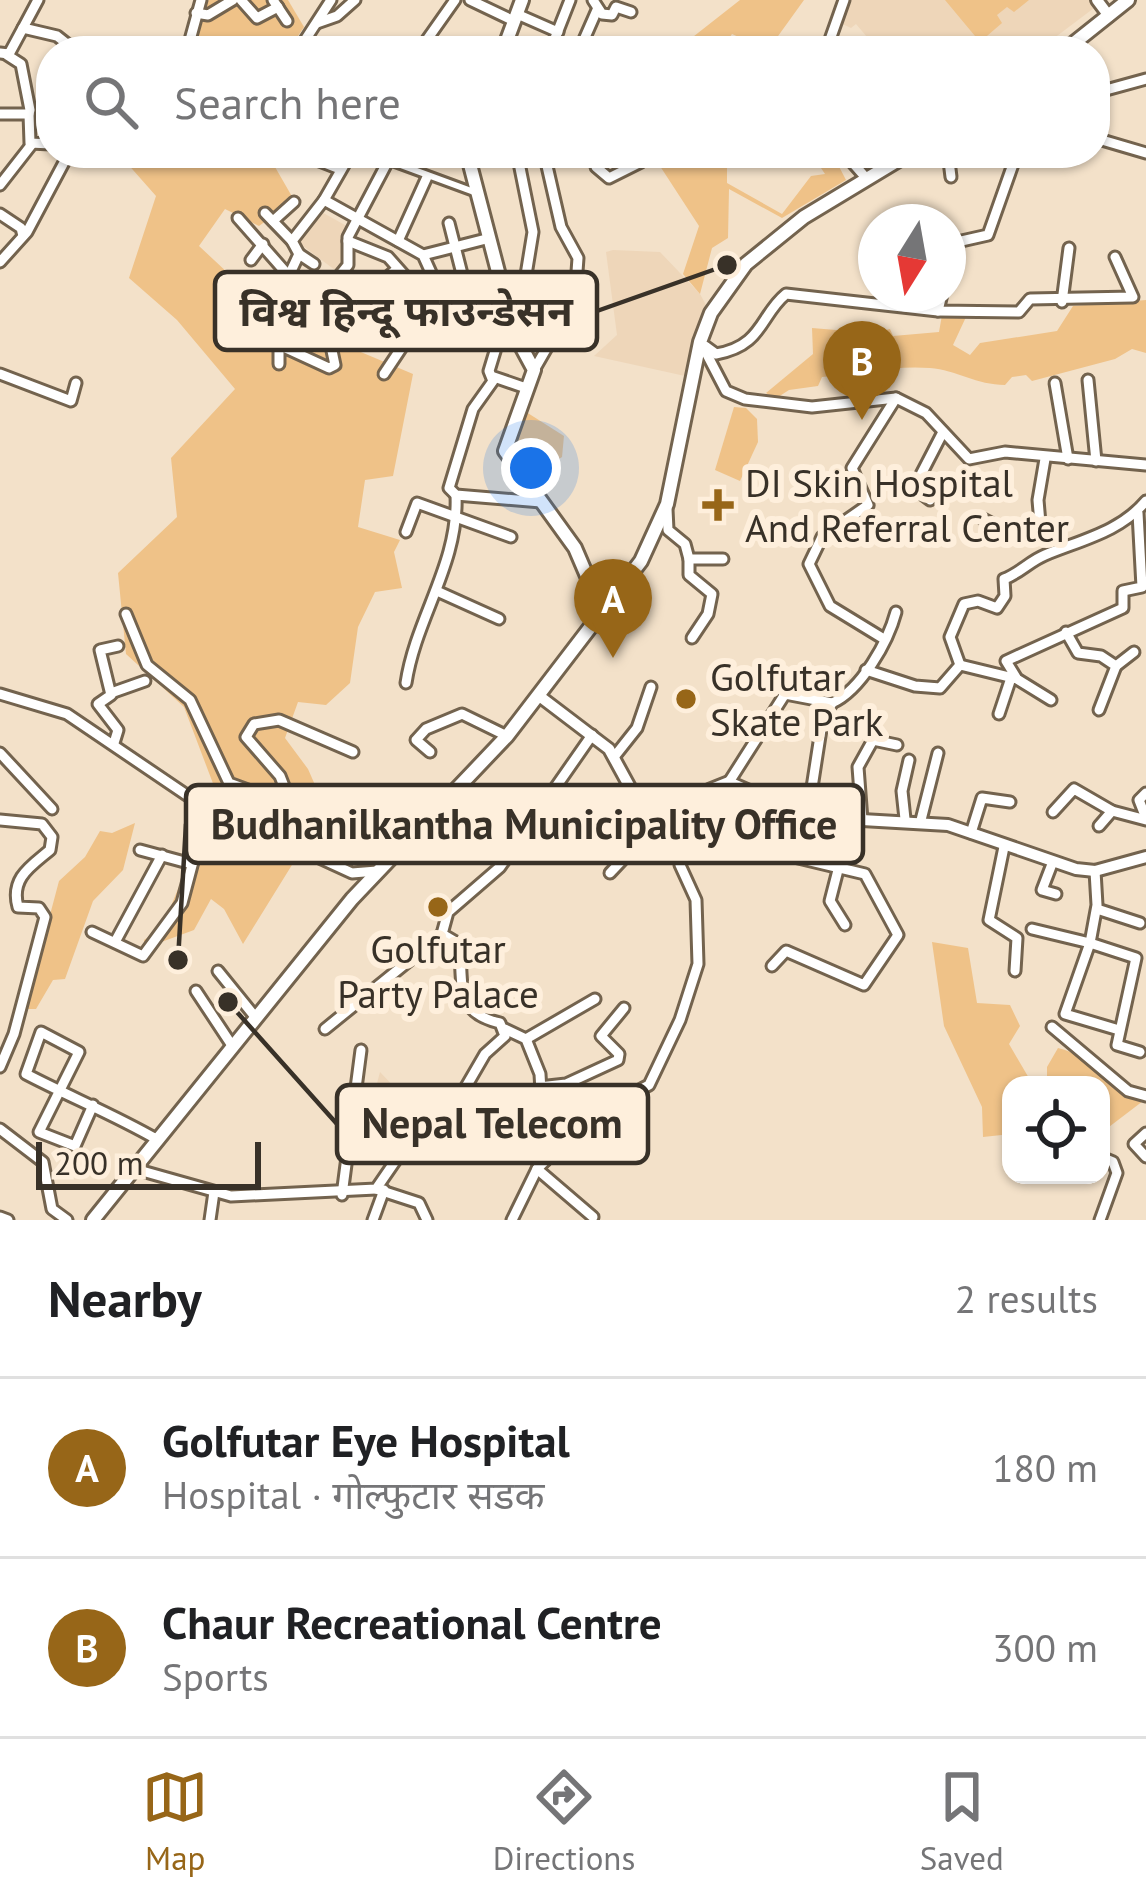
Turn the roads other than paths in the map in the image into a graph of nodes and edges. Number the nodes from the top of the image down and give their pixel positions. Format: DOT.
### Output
graph roads {
  1 [pos="38,0"];
  2 [pos="201,0"];
  3 [pos="237,0"];
  4 [pos="331,0"];
  5 [pos="356,0"];
  6 [pos="455,0"];
  7 [pos="470,0"];
  8 [pos="570,0"];
  9 [pos="844,0"];
  10 [pos="1097,0"];
  11 [pos="1128,0"];
  12 [pos="275,3"];
  13 [pos="595,5"];
  14 [pos="517,12"];
  15 [pos="631,12"];
  16 [pos="196,13"];
  17 [pos="1106,18"];
  18 [pos="286,21"];
  19 [pos="317,23"];
  20 [pos="23,28"];
  21 [pos="558,32"];
  22 [pos="57,36"];
  23 [pos="191,36"];
  24 [pos="308,36"];
  25 [pos="430,36"];
  26 [pos="556,36"];
  27 [pos="584,36"];
  28 [pos="831,36"];
  29 [pos="1083,36"];
  30 [pos="3,54"];
  31 [pos="1146,80"];
  32 [pos="1110,89"];
  33 [pos="0,114"];
  34 [pos="29,114"];
  35 [pos="1110,142"];
  36 [pos="32,144"];
  37 [pos="36,144"];
  38 [pos="1146,153"];
  39 [pos="61,168"];
  40 [pos="335,168"];
  41 [pos="385,168"];
  42 [pos="405,168"];
  43 [pos="471,168"];
  44 [pos="521,168"];
  45 [pos="547,168"];
  46 [pos="597,168"];
  47 [pos="627,168"];
  48 [pos="858,168"];
  49 [pos="884,168"];
  50 [pos="950,168"];
  51 [pos="1012,168"];
  52 [pos="340,170"];
  53 [pos="427,177"];
  54 [pos="951,177"];
  55 [pos="867,178"];
  56 [pos="0,184"];
  57 [pos="477,194"];
  58 [pos="324,200"];
  59 [pos="295,202"];
  60 [pos="0,214"];
  61 [pos="238,218"];
  62 [pos="359,222"];
  63 [pos="449,223"];
  64 [pos="23,236"];
  65 [pos="490,238"];
  66 [pos="966,240"];
  67 [pos="292,241"];
  68 [pos="348,241"];
  69 [pos="398,242"];
  70 [pos="263,244"];
  71 [pos="453,246"];
  72 [pos="1069,248"];
  73 [pos="299,254"];
  74 [pos="423,255"];
  75 [pos="1115,257"];
  76 [pos="251,260"];
  77 [pos="0,262"];
  78 [pos="314,264"];
  79 [pos="398,269"];
  80 [pos="290,276"];
  81 [pos="525,281"];
  82 [pos="381,284"];
  83 [pos="438,292"];
  84 [pos="1132,297"];
  85 [pos="1146,297"];
  86 [pos="504,299"];
  87 [pos="858,302"];
  88 [pos="1062,302"];
  89 [pos="256,307"];
  90 [pos="426,311"];
  91 [pos="966,311"];
  92 [pos="569,312"];
  93 [pos="472,316"];
  94 [pos="514,333"];
  95 [pos="500,338"];
  96 [pos="700,342"];
  97 [pos="279,364"];
  98 [pos="534,370"];
  99 [pos="0,374"];
  100 [pos="384,374"];
  101 [pos="494,377"];
  102 [pos="1088,380"];
  103 [pos="76,383"];
  104 [pos="1055,383"];
  105 [pos="526,388"];
  106 [pos="896,398"];
  107 [pos="944,432"];
  108 [pos="862,449"];
  109 [pos="1045,458"];
  110 [pos="1068,459"];
  111 [pos="874,460"];
  112 [pos="1096,461"];
  113 [pos="1146,465"];
  114 [pos="456,495"];
  115 [pos="930,500"];
  116 [pos="547,502"];
  117 [pos="1146,502"];
  118 [pos="667,504"];
  119 [pos="1138,512"];
  120 [pos="458,518"];
  121 [pos="982,518"];
  122 [pos="406,532"];
  123 [pos="511,537"];
  124 [pos="689,559"];
  125 [pos="723,560"];
  126 [pos="439,592"];
  127 [pos="602,611"];
  128 [pos="896,612"];
  129 [pos="126,614"];
  130 [pos="499,619"];
  131 [pos="1066,632"];
  132 [pos="692,638"];
  133 [pos="884,638"];
  134 [pos="118,646"];
  135 [pos="1134,652"];
  136 [pos="960,664"];
  137 [pos="1116,666"];
  138 [pos="761,670"];
  139 [pos="866,670"];
  140 [pos="1013,680"];
  141 [pos="145,681"];
  142 [pos="406,683"];
  143 [pos="651,688"];
  144 [pos="0,694"];
  145 [pos="111,694"];
  146 [pos="785,694"];
  147 [pos="538,695"];
  148 [pos="1051,700"];
  149 [pos="832,703"];
  150 [pos="1100,710"];
  151 [pos="999,714"];
  152 [pos="592,735"];
  153 [pos="507,736"];
  154 [pos="114,743"];
  155 [pos="897,745"];
  156 [pos="353,752"];
  157 [pos="430,752"];
  158 [pos="0,753"];
  159 [pos="938,753"];
  160 [pos="614,757"];
  161 [pos="909,760"];
  162 [pos="729,782"];
  163 [pos="1146,793"];
  164 [pos="285,795"];
  165 [pos="1010,802"];
  166 [pos="806,807"];
  167 [pos="52,809"];
  168 [pos="207,809"];
  169 [pos="1112,811"];
  170 [pos="294,812"];
  171 [pos="1053,812"];
  172 [pos="905,819"];
  173 [pos="1146,819"];
  174 [pos="0,820"];
  175 [pos="862,820"];
  176 [pos="921,820"];
  177 [pos="684,821"];
  178 [pos="656,824"];
  179 [pos="1099,826"];
  180 [pos="970,833"];
  181 [pos="1004,847"];
  182 [pos="140,850"];
  183 [pos="1146,853"];
  184 [pos="162,856"];
  185 [pos="192,863"];
  186 [pos="1052,864"];
  187 [pos="838,870"];
  188 [pos="377,871"];
  189 [pos="1095,871"];
  190 [pos="610,873"];
  191 [pos="1056,894"];
  192 [pos="1097,909"];
  193 [pos="1140,922"];
  194 [pos="845,925"];
  195 [pos="1032,928"];
  196 [pos="92,932"];
  197 [pos="442,934"];
  198 [pos="115,942"];
  199 [pos="1090,943"];
  200 [pos="772,966"];
  201 [pos="218,971"];
  202 [pos="1015,971"];
  203 [pos="196,991"];
  204 [pos="595,999"];
  205 [pos="623,1008"];
  206 [pos="256,1018"];
  207 [pos="1052,1028"];
  208 [pos="325,1029"];
  209 [pos="505,1029"];
  210 [pos="1119,1030"];
  211 [pos="526,1039"];
  212 [pos="232,1047"];
  213 [pos="362,1049"];
  214 [pos="1140,1052"];
  215 [pos="0,1066"];
  216 [pos="539,1087"];
  217 [pos="59,1090"];
  218 [pos="1146,1096"];
  219 [pos="93,1105"];
  220 [pos="0,1129"];
  221 [pos="1146,1133"];
  222 [pos="158,1140"];
  223 [pos="1146,1156"];
  224 [pos="1110,1161"];
  225 [pos="541,1165"];
  226 [pos="135,1168"];
  227 [pos="380,1190"];
  228 [pos="214,1192"];
  229 [pos="342,1195"];
  230 [pos="593,1217"];
  231 [pos="67,1220"];
  232 [pos="93,1220"];
  233 [pos="210,1220"];
  234 [pos="373,1220"];
  235 [pos="427,1220"];
  236 [pos="512,1220"];
  237 [pos="1100,1220"];
  1 -- 20 [label="street"];
  2 -- 16 [label="street"];
  3 -- 12 [label="street"];
  3 -- 16 [label="street"];
  4 -- 19 [label="street"];
  5 -- 19 [label="street"];
  6 -- 25 [label="street"];
  7 -- 14 [label="street"];
  8 -- 21 [label="street"];
  9 -- 28 [label="street"];
  10 -- 17 [label="street"];
  11 -- 17 [label="main road"];
  12 -- 18 [label="street"];
  13 -- 15 [label="street"];
  13 -- 27 [label="street"];
  14 -- 21 [label="street"];
  16 -- 23 [label="street"];
  17 -- 29 [label="main road"];
  19 -- 24 [label="street"];
  20 -- 22 [label="street"];
  20 -- 30 [label="street"];
  21 -- 26 [label="street"];
  30 -- 34 [label="street"];
  31 -- 32 [label="street"];
  33 -- 34 [label="street"];
  34 -- 36 [label="street"];
  35 -- 38 [label="street"];
  36 -- 37 [label="street"];
  36 -- 56 [label="street"];
  39 -- 64 [label="street"];
  40 -- 52 [label="street"];
  41 -- 62 [label="street"];
  42 -- 53 [label="street"];
  43 -- 57 [label="main road"];
  44 -- 81 [label="street"];
  45 -- 92 [label="street"];
  46 -- 47 [label="street"];
  48 -- 55 [label="street"];
  49 -- 55 [label="main road"];
  50 -- 54 [label="street"];
  51 -- 66 [label="street"];
  52 -- 58 [label="street"];
  53 -- 57 [label="street"];
  53 -- 69 [label="street"];
  55 -- 96 [label="main road"];
  57 -- 65 [label="main road"];
  58 -- 62 [label="street"];
  58 -- 67 [label="street"];
  59 -- 67 [label="street"];
  60 -- 64 [label="street"];
  61 -- 70 [label="street"];
  62 -- 68 [label="street"];
  62 -- 69 [label="street"];
  63 -- 71 [label="street"];
  64 -- 77 [label="street"];
  65 -- 71 [label="street"];
  65 -- 86 [label="main road"];
  67 -- 73 [label="street"];
  68 -- 79 [label="street"];
  68 -- 97 [label="street"];
  69 -- 74 [label="street"];
  70 -- 76 [label="street"];
  70 -- 80 [label="street"];
  71 -- 74 [label="street"];
  71 -- 93 [label="street"];
  72 -- 88 [label="street"];
  73 -- 78 [label="street"];
  73 -- 80 [label="street"];
  74 -- 83 [label="street"];
  75 -- 84 [label="street"];
  79 -- 82 [label="street"];
  79 -- 90 [label="street"];
  80 -- 89 [label="street"];
  81 -- 86 [label="street"];
  81 -- 92 [label="street"];
  83 -- 90 [label="street"];
  83 -- 93 [label="street"];
  84 -- 85 [label="street"];
  84 -- 88 [label="street"];
  86 -- 94 [label="main road"];
  87 -- 96 [label="street"];
  88 -- 91 [label="street"];
  90 -- 100 [label="street"];
  92 -- 98 [label="street"];
  93 -- 95 [label="street"];
  94 -- 95 [label="street"];
  94 -- 98 [label="main road"];
  95 -- 101 [label="street"];
  96 -- 106 [label="street"];
  96 -- 118 [label="main road"];
  98 -- 105 [label="main road"];
  99 -- 103 [label="street"];
  101 -- 105 [label="street"];
  101 -- 114 [label="street"];
  102 -- 112 [label="street"];
  104 -- 110 [label="street"];
  105 -- 116 [label="main road"];
  106 -- 107 [label="street"];
  106 -- 108 [label="street"];
  107 -- 109 [label="street"];
  107 -- 115 [label="street"];
  108 -- 111 [label="street"];
  108 -- 133 [label="street"];
  109 -- 110 [label="street"];
  109 -- 121 [label="street"];
  110 -- 112 [label="street"];
  112 -- 113 [label="street"];
  114 -- 116 [label="street"];
  114 -- 120 [label="street"];
  116 -- 127 [label="main road"];
  117 -- 119 [label="street"];
  118 -- 124 [label="street"];
  118 -- 127 [label="main road"];
  119 -- 131 [label="street"];
  119 -- 136 [label="street"];
  120 -- 122 [label="street"];
  120 -- 123 [label="street"];
  120 -- 126 [label="street"];
  124 -- 125 [label="street"];
  124 -- 132 [label="street"];
  126 -- 130 [label="street"];
  126 -- 142 [label="street"];
  127 -- 147 [label="main road"];
  128 -- 133 [label="street"];
  129 -- 164 [label="street"];
  131 -- 137 [label="street"];
  131 -- 140 [label="street"];
  133 -- 139 [label="street"];
  134 -- 145 [label="street"];
  135 -- 137 [label="street"];
  136 -- 139 [label="street"];
  136 -- 140 [label="street"];
  137 -- 150 [label="street"];
  138 -- 146 [label="street"];
  139 -- 149 [label="street"];
  140 -- 148 [label="street"];
  140 -- 151 [label="street"];
  141 -- 145 [label="street"];
  143 -- 160 [label="street"];
  144 -- 154 [label="street"];
  145 -- 154 [label="street"];
  146 -- 149 [label="street"];
  146 -- 162 [label="street"];
  147 -- 152 [label="street"];
  147 -- 153 [label="main road"];
  149 -- 166 [label="street"];
  152 -- 160 [label="street"];
  152 -- 197 [label="street"];
  153 -- 157 [label="street"];
  153 -- 188 [label="main road"];
  154 -- 168 [label="street"];
  155 -- 175 [label="street"];
  156 -- 164 [label="street"];
  158 -- 167 [label="street"];
  159 -- 176 [label="street"];
  160 -- 178 [label="street"];
  161 -- 172 [label="street"];
  162 -- 166 [label="street"];
  162 -- 177 [label="street"];
  163 -- 173 [label="street"];
  164 -- 170 [label="street"];
  165 -- 180 [label="street"];
  166 -- 175 [label="street"];
  166 -- 187 [label="street"];
  168 -- 170 [label="street"];
  168 -- 185 [label="street"];
  169 -- 171 [label="street"];
  169 -- 173 [label="street"];
  169 -- 179 [label="street"];
  170 -- 188 [label="street"];
  172 -- 175 [label="street"];
  172 -- 176 [label="street"];
  174 -- 215 [label="street"];
  176 -- 180 [label="street"];
  177 -- 178 [label="street"];
  177 -- 225 [label="street"];
  178 -- 190 [label="street"];
  180 -- 181 [label="street"];
  181 -- 186 [label="street"];
  181 -- 202 [label="street"];
  182 -- 184 [label="street"];
  183 -- 189 [label="street"];
  184 -- 185 [label="street"];
  184 -- 198 [label="street"];
  185 -- 198 [label="street"];
  186 -- 189 [label="street"];
  186 -- 191 [label="street"];
  187 -- 194 [label="street"];
  187 -- 200 [label="street"];
  188 -- 206 [label="main road"];
  189 -- 192 [label="street"];
  192 -- 193 [label="street"];
  192 -- 199 [label="street"];
  195 -- 199 [label="street"];
  196 -- 198 [label="street"];
  197 -- 208 [label="street"];
  197 -- 209 [label="street"];
  199 -- 210 [label="street"];
  199 -- 210 [label="street"];
  201 -- 206 [label="street"];
  203 -- 212 [label="street"];
  204 -- 211 [label="street"];
  205 -- 216 [label="street"];
  206 -- 212 [label="main road"];
  207 -- 218 [label="street"];
  209 -- 211 [label="street"];
  209 -- 227 [label="street"];
  210 -- 214 [label="street"];
  211 -- 216 [label="street"];
  212 -- 222 [label="main road"];
  213 -- 229 [label="street"];
  216 -- 225 [label="street"];
  217 -- 217 [label="street"];
  217 -- 219 [label="street"];
  217 -- 219 [label="street"];
  219 -- 222 [label="street"];
  220 -- 231 [label="street"];
  221 -- 223 [label="street"];
  222 -- 226 [label="main road"];
  224 -- 237 [label="street"];
  225 -- 230 [label="street"];
  225 -- 236 [label="street"];
  226 -- 228 [label="street"];
  226 -- 232 [label="main road"];
  227 -- 229 [label="street"];
  227 -- 234 [label="street"];
  227 -- 235 [label="street"];
  228 -- 229 [label="street"];
  228 -- 233 [label="street"];
}
